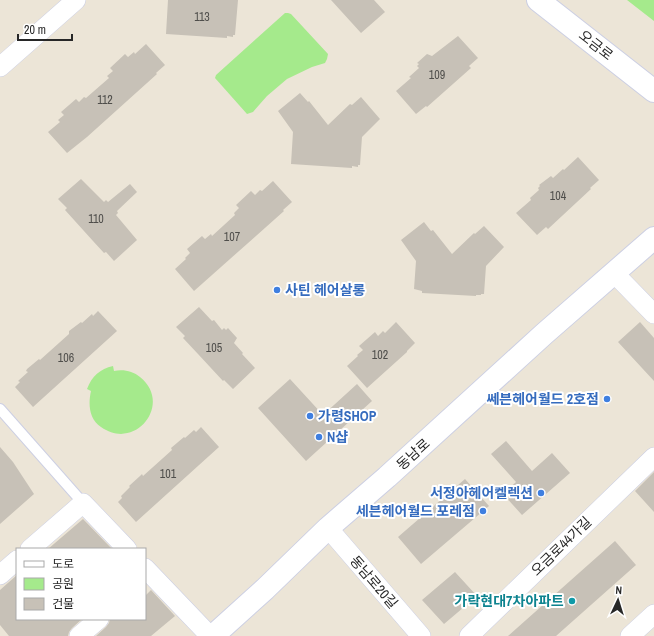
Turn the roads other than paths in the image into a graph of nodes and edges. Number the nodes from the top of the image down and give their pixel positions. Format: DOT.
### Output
graph roads {
  1 [pos="76,0"];
  2 [pos="538,0"];
  3 [pos="0,67"];
  4 [pos="654,91"];
  5 [pos="654,238"];
  6 [pos="614,273"];
  7 [pos="654,314"];
  8 [pos="0,409"];
  9 [pos="654,457"];
  10 [pos="83,503"];
  11 [pos="328,528"];
  12 [pos="31,548"];
  13 [pos="126,548"];
  14 [pos="16,561"];
  15 [pos="147,573"];
  16 [pos="0,575"];
  17 [pos="654,614"];
  18 [pos="98,620"];
  19 [pos="79,636"];
  20 [pos="212,636"];
  21 [pos="421,636"];
  22 [pos="469,636"];
  23 [pos="630,636"];
  1 -- 3 [label="street"];
  2 -- 4 [label="main road, 오금로"];
  5 -- 6 [label="main road, 동남로"];
  6 -- 7 [label="street"];
  6 -- 11 [label="main road, 동남로"];
  8 -- 10 [label="lane"];
  9 -- 22 [label="street, 오금로44가길"];
  10 -- 12 [label="street"];
  10 -- 13 [label="street"];
  11 -- 20 [label="main road, 동남로"];
  11 -- 21 [label="street, 동남로20길"];
  14 -- 16 [label="street"];
  15 -- 20 [label="street"];
  17 -- 23 [label="street"];
  18 -- 19 [label="street"];
}
